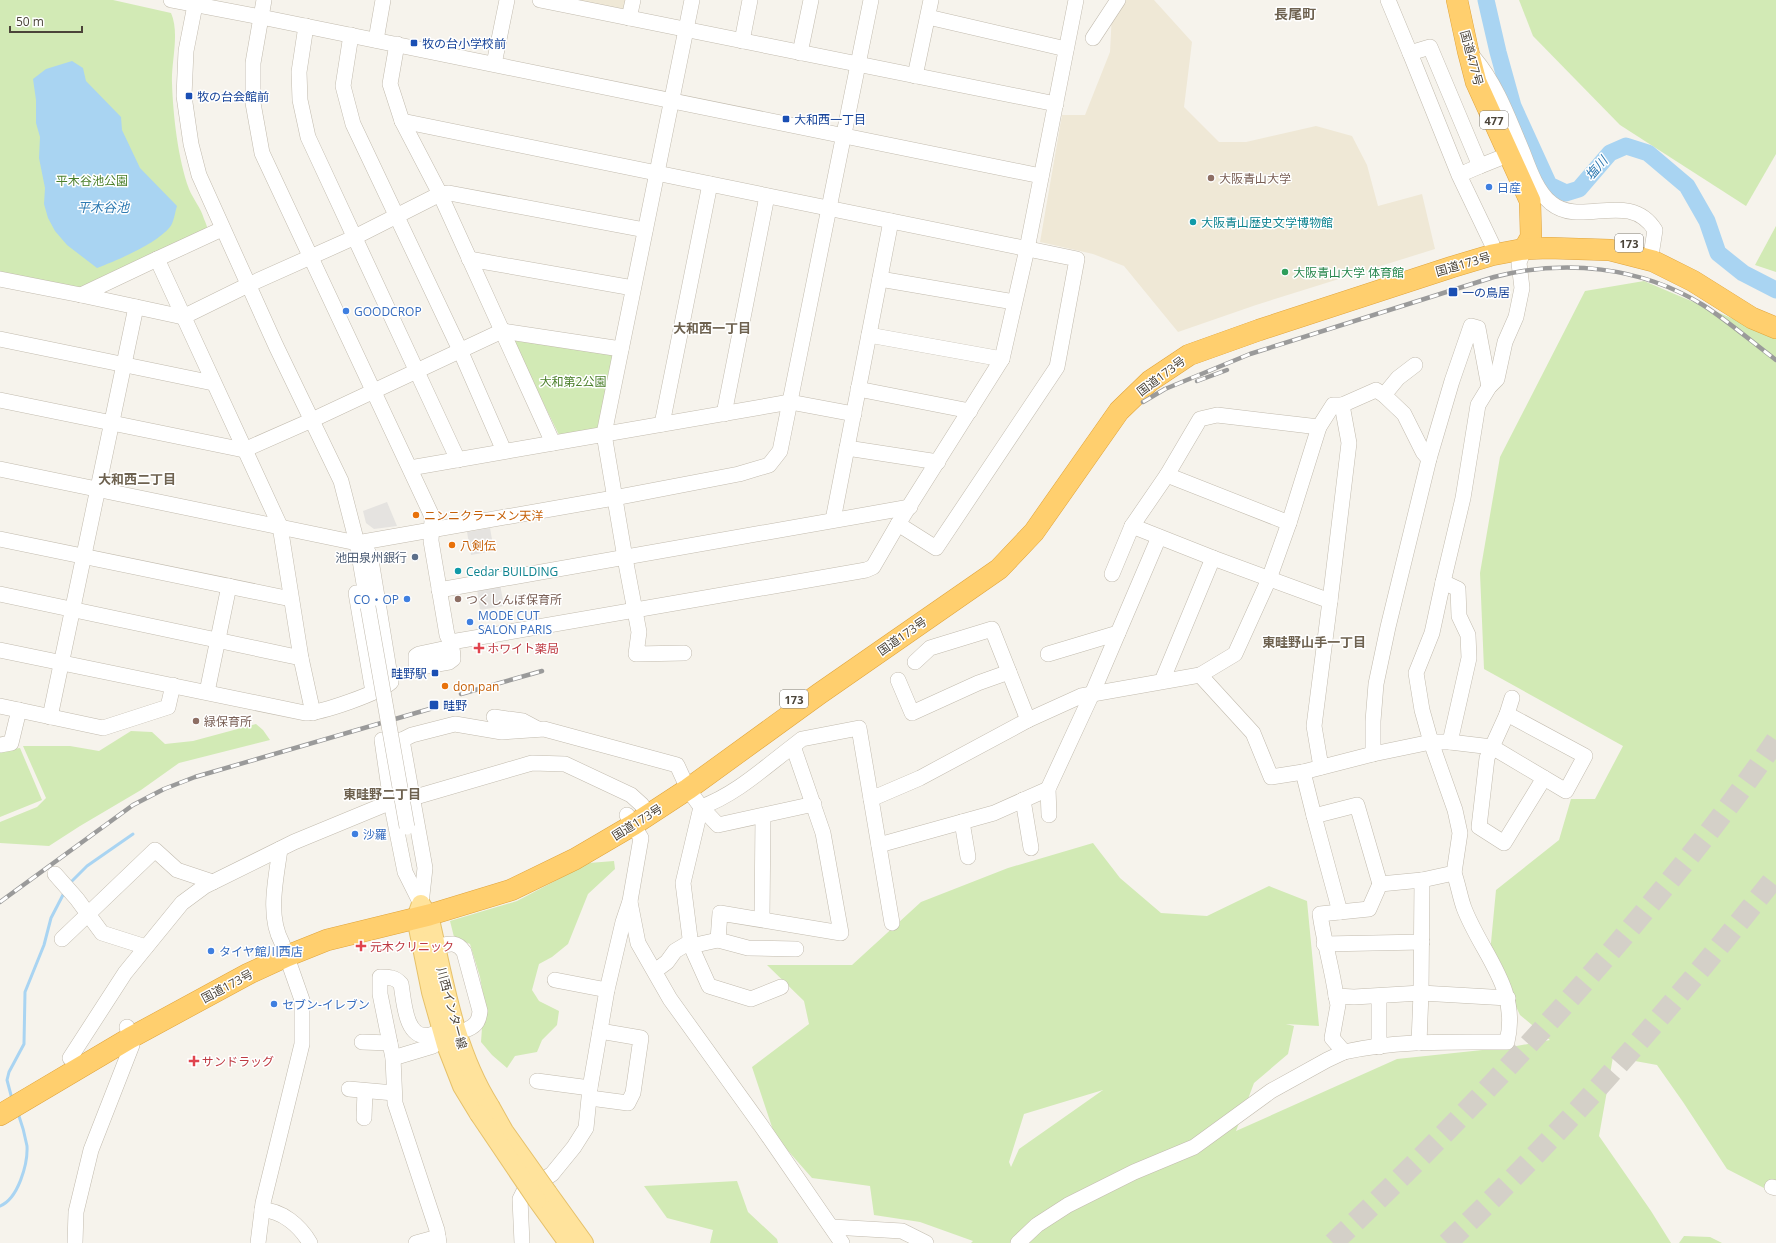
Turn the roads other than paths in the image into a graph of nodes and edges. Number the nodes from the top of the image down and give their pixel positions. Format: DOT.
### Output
graph roads {
  1 [pos="170,0"];
  2 [pos="264,0"];
  3 [pos="383,0"];
  4 [pos="507,0"];
  5 [pos="540,0"];
  6 [pos="633,0"];
  7 [pos="692,0"];
  8 [pos="750,0"];
  9 [pos="810,0"];
  10 [pos="871,0"];
  11 [pos="931,0"];
  12 [pos="1076,0"];
  13 [pos="1118,0"];
  14 [pos="1388,0"];
  15 [pos="1457,0"];
  16 [pos="196,3"];
  17 [pos="261,17"];
  18 [pos="928,17"];
  19 [pos="629,18"];
  20 [pos="306,26"];
  21 [pos="686,30"];
  22 [pos="351,35"];
  23 [pos="1094,38"];
  24 [pos="376,40"];
  25 [pos="742,41"];
  26 [pos="397,44"];
  27 [pos="1066,48"];
  28 [pos="1468,51"];
  29 [pos="800,53"];
  30 [pos="1410,53"];
  31 [pos="494,64"];
  32 [pos="858,64"];
  33 [pos="915,76"];
  34 [pos="671,100"];
  35 [pos="1056,104"];
  36 [pos="402,121"];
  37 [pos="843,135"];
  38 [pos="1510,154"];
  39 [pos="1480,166"];
  40 [pos="656,173"];
  41 [pos="1459,175"];
  42 [pos="1041,176"];
  43 [pos="710,184"];
  44 [pos="440,194"];
  45 [pos="767,196"];
  46 [pos="829,208"];
  47 [pos="396,216"];
  48 [pos="891,221"];
  49 [pos="222,229"];
  50 [pos="645,230"];
  51 [pos="353,238"];
  52 [pos="1528,243"];
  53 [pos="1492,244"];
  54 [pos="1027,249"];
  55 [pos="1652,249"];
  56 [pos="310,257"];
  57 [pos="157,259"];
  58 [pos="469,259"];
  59 [pos="880,278"];
  60 [pos="0,279"];
  61 [pos="248,285"];
  62 [pos="633,288"];
  63 [pos="80,295"];
  64 [pos="1014,302"];
  65 [pos="136,307"];
  66 [pos="1776,314"];
  67 [pos="183,317"];
  68 [pos="1776,328"];
  69 [pos="502,331"];
  70 [pos="869,335"];
  71 [pos="0,339"];
  72 [pos="621,349"];
  73 [pos="460,350"];
  74 [pos="1002,359"];
  75 [pos="124,364"];
  76 [pos="1415,365"];
  77 [pos="416,371"];
  78 [pos="214,383"];
  79 [pos="1489,387"];
  80 [pos="858,389"];
  81 [pos="373,392"];
  82 [pos="1384,394"];
  83 [pos="0,400"];
  84 [pos="790,402"];
  85 [pos="1342,405"];
  86 [pos="970,411"];
  87 [pos="724,414"];
  88 [pos="854,414"];
  89 [pos="312,420"];
  90 [pos="112,423"];
  91 [pos="662,424"];
  92 [pos="1319,427"];
  93 [pos="604,434"];
  94 [pos="553,443"];
  95 [pos="847,448"];
  96 [pos="244,450"];
  97 [pos="504,451"];
  98 [pos="1429,459"];
  99 [pos="458,460"];
  100 [pos="938,462"];
  101 [pos="410,468"];
  102 [pos="0,469"];
  103 [pos="1167,475"];
  104 [pos="98,489"];
  105 [pos="614,498"];
  106 [pos="910,507"];
  107 [pos="833,520"];
  108 [pos="1289,523"];
  109 [pos="898,524"];
  110 [pos="280,526"];
  111 [pos="1132,526"];
  112 [pos="431,530"];
  113 [pos="1159,537"];
  114 [pos="0,539"];
  115 [pos="357,543"];
  116 [pos="84,556"];
  117 [pos="625,558"];
  118 [pos="1213,558"];
  119 [pos="1112,574"];
  120 [pos="1269,579"];
  121 [pos="1444,582"];
  122 [pos="229,586"];
  123 [pos="440,590"];
  124 [pos="0,594"];
  125 [pos="291,599"];
  126 [pos="1330,601"];
  127 [pos="72,610"];
  128 [pos="634,611"];
  129 [pos="1118,634"];
  130 [pos="218,640"];
  131 [pos="451,644"];
  132 [pos="0,650"];
  133 [pos="684,653"];
  134 [pos="1048,654"];
  135 [pos="302,658"];
  136 [pos="62,662"];
  137 [pos="915,662"];
  138 [pos="1009,672"];
  139 [pos="1200,675"];
  140 [pos="898,680"];
  141 [pos="1162,681"];
  142 [pos="173,685"];
  143 [pos="207,692"];
  144 [pos="373,692"];
  145 [pos="1092,694"];
  146 [pos="1512,698"];
  147 [pos="0,706"];
  148 [pos="19,710"];
  149 [pos="313,713"];
  150 [pos="1506,714"];
  151 [pos="50,717"];
  152 [pos="494,717"];
  153 [pos="1028,720"];
  154 [pos="539,729"];
  155 [pos="402,740"];
  156 [pos="1431,742"];
  157 [pos="1450,742"];
  158 [pos="0,745"];
  159 [pos="793,746"];
  160 [pos="1492,747"];
  161 [pos="1373,754"];
  162 [pos="1321,767"];
  163 [pos="1303,772"];
  164 [pos="1544,778"];
  165 [pos="686,784"];
  166 [pos="1048,789"];
  167 [pos="412,798"];
  168 [pos="871,799"];
  169 [pos="1023,800"];
  170 [pos="391,802"];
  171 [pos="814,804"];
  172 [pos="700,807"];
  173 [pos="634,815"];
  174 [pos="1049,815"];
  175 [pos="763,816"];
  176 [pos="1314,816"];
  177 [pos="962,822"];
  178 [pos="880,845"];
  179 [pos="1031,848"];
  180 [pos="280,849"];
  181 [pos="968,857"];
  182 [pos="1454,873"];
  183 [pos="55,874"];
  184 [pos="1422,880"];
  185 [pos="213,882"];
  186 [pos="1380,884"];
  187 [pos="630,901"];
  188 [pos="422,912"];
  189 [pos="1340,912"];
  190 [pos="89,914"];
  191 [pos="762,918"];
  192 [pos="892,923"];
  193 [pos="62,939"];
  194 [pos="718,940"];
  195 [pos="1422,942"];
  196 [pos="690,944"];
  197 [pos="1324,944"];
  198 [pos="146,947"];
  199 [pos="436,947"];
  200 [pos="796,949"];
  201 [pos="285,950"];
  202 [pos="655,971"];
  203 [pos="555,980"];
  204 [pos="781,987"];
  205 [pos="607,990"];
  206 [pos="1422,993"];
  207 [pos="1336,996"];
  208 [pos="1378,996"];
  209 [pos="1508,998"];
  210 [pos="468,1030"];
  211 [pos="600,1031"];
  212 [pos="128,1033"];
  213 [pos="437,1038"];
  214 [pos="362,1042"];
  215 [pos="390,1043"];
  216 [pos="1419,1043"];
  217 [pos="1380,1047"];
  218 [pos="1344,1052"];
  219 [pos="70,1058"];
  220 [pos="393,1058"];
  221 [pos="537,1081"];
  222 [pos="349,1089"];
  223 [pos="365,1091"];
  224 [pos="590,1093"];
  225 [pos="394,1094"];
  226 [pos="0,1100"];
  227 [pos="485,1110"];
  228 [pos="0,1115"];
  229 [pos="364,1118"];
  230 [pos="543,1196"];
  231 [pos="262,1210"];
  232 [pos="832,1228"];
  233 [pos="438,1240"];
  234 [pos="75,1243"];
  235 [pos="258,1243"];
  236 [pos="310,1243"];
  237 [pos="416,1243"];
  238 [pos="522,1243"];
  239 [pos="568,1243"];
  240 [pos="584,1243"];
  241 [pos="842,1243"];
  242 [pos="926,1243"];
  243 [pos="1018,1243"];
  1 -- 16 [label="street"];
  2 -- 17 [label="street"];
  3 -- 24 [label="street"];
  4 -- 31 [label="street"];
  5 -- 19 [label="street"];
  6 -- 19 [label="street"];
  7 -- 21 [label="street"];
  8 -- 25 [label="street"];
  9 -- 29 [label="street"];
  10 -- 32 [label="street"];
  11 -- 18 [label="street"];
  12 -- 27 [label="street"];
  13 -- 23 [label="street"];
  14 -- 30 [label="street"];
  15 -- 28 [label="highway, 国道477号 / 477"];
  16 -- 17 [label="street"];
  16 -- 49 [label="street"];
  17 -- 20 [label="street"];
  17 -- 56 [label="street"];
  18 -- 27 [label="street"];
  18 -- 33 [label="street"];
  19 -- 21 [label="street"];
  20 -- 22 [label="street"];
  20 -- 51 [label="street"];
  21 -- 25 [label="street"];
  21 -- 34 [label="street"];
  22 -- 24 [label="street"];
  22 -- 47 [label="street"];
  24 -- 26 [label="street"];
  25 -- 29 [label="street"];
  26 -- 31 [label="street"];
  26 -- 36 [label="street"];
  27 -- 35 [label="street"];
  28 -- 38 [label="highway, 国道477号 / 477"];
  28 -- 55 [label="street"];
  29 -- 32 [label="street"];
  30 -- 39 [label="street"];
  30 -- 41 [label="street"];
  31 -- 34 [label="street"];
  32 -- 33 [label="street"];
  32 -- 37 [label="street"];
  33 -- 35 [label="street"];
  34 -- 37 [label="street"];
  34 -- 40 [label="street"];
  35 -- 42 [label="street"];
  36 -- 40 [label="street"];
  36 -- 44 [label="street"];
  37 -- 42 [label="street"];
  37 -- 46 [label="street"];
  38 -- 39 [label="street"];
  38 -- 52 [label="highway, 国道477号 / 477"];
  39 -- 41 [label="street"];
  40 -- 43 [label="street"];
  40 -- 50 [label="street"];
  41 -- 53 [label="street"];
  42 -- 54 [label="street"];
  43 -- 45 [label="street"];
  43 -- 91 [label="street"];
  44 -- 47 [label="street"];
  44 -- 50 [label="street"];
  44 -- 58 [label="street"];
  45 -- 46 [label="street"];
  45 -- 87 [label="street"];
  46 -- 48 [label="street"];
  46 -- 84 [label="street"];
  47 -- 51 [label="street"];
  47 -- 73 [label="street"];
  48 -- 54 [label="street"];
  48 -- 59 [label="street"];
  49 -- 57 [label="street"];
  49 -- 61 [label="street"];
  50 -- 62 [label="street"];
  51 -- 56 [label="street"];
  51 -- 77 [label="street"];
  52 -- 53 [label="highway, 国道173号 / 173"];
  52 -- 55 [label="highway, 国道173号 / 173"];
  52 -- 68 [label="highway, 国道173号 / 173"];
  52 -- 79 [label="street"];
  52 -- 165 [label="highway, 国道173号 / 173"];
  53 -- 165 [label="highway, 国道173号 / 173"];
  54 -- 64 [label="street"];
  54 -- 109 [label="street"];
  55 -- 66 [label="highway, 国道173号 / 173"];
  56 -- 61 [label="street"];
  56 -- 81 [label="street"];
  57 -- 63 [label="street"];
  57 -- 67 [label="street"];
  58 -- 62 [label="street"];
  58 -- 69 [label="street"];
  59 -- 64 [label="street"];
  59 -- 70 [label="street"];
  60 -- 63 [label="street"];
  61 -- 67 [label="street"];
  61 -- 89 [label="street"];
  62 -- 72 [label="street"];
  63 -- 65 [label="street"];
  64 -- 74 [label="street"];
  65 -- 67 [label="street"];
  65 -- 75 [label="street"];
  67 -- 78 [label="street"];
  69 -- 72 [label="street"];
  69 -- 73 [label="street"];
  69 -- 94 [label="street"];
  70 -- 74 [label="street"];
  70 -- 80 [label="street"];
  71 -- 75 [label="street"];
  72 -- 93 [label="street"];
  73 -- 77 [label="street"];
  73 -- 97 [label="street"];
  74 -- 86 [label="street"];
  75 -- 78 [label="street"];
  75 -- 90 [label="street"];
  76 -- 82 [label="street"];
  77 -- 81 [label="street"];
  77 -- 99 [label="street"];
  78 -- 96 [label="street"];
  79 -- 98 [label="street"];
  79 -- 121 [label="street"];
  80 -- 86 [label="street"];
  80 -- 88 [label="street"];
  81 -- 89 [label="street"];
  81 -- 101 [label="street"];
  82 -- 85 [label="street"];
  82 -- 98 [label="street"];
  83 -- 90 [label="street"];
  84 -- 87 [label="street"];
  84 -- 88 [label="street"];
  84 -- 105 [label="street"];
  85 -- 92 [label="street"];
  85 -- 126 [label="street"];
  86 -- 100 [label="street"];
  87 -- 91 [label="street"];
  88 -- 95 [label="street"];
  89 -- 96 [label="street"];
  89 -- 115 [label="street"];
  90 -- 96 [label="street"];
  90 -- 104 [label="street"];
  91 -- 93 [label="street"];
  92 -- 103 [label="street"];
  92 -- 108 [label="street"];
  93 -- 94 [label="street"];
  93 -- 105 [label="street"];
  94 -- 97 [label="street"];
  95 -- 100 [label="street"];
  95 -- 107 [label="street"];
  96 -- 110 [label="street"];
  97 -- 99 [label="street"];
  98 -- 161 [label="street"];
  99 -- 101 [label="street"];
  100 -- 106 [label="street"];
  101 -- 112 [label="street"];
  102 -- 104 [label="street"];
  103 -- 108 [label="street"];
  103 -- 111 [label="street"];
  104 -- 110 [label="street"];
  104 -- 116 [label="street"];
  105 -- 112 [label="street"];
  105 -- 117 [label="street"];
  106 -- 107 [label="street"];
  106 -- 109 [label="street"];
  107 -- 117 [label="street"];
  108 -- 120 [label="street"];
  109 -- 128 [label="street"];
  110 -- 115 [label="street"];
  110 -- 125 [label="street"];
  111 -- 113 [label="street"];
  111 -- 119 [label="street"];
  112 -- 115 [label="street"];
  112 -- 123 [label="street"];
  113 -- 118 [label="street"];
  113 -- 129 [label="street"];
  114 -- 116 [label="street"];
  115 -- 144 [label="street"];
  115 -- 144 [label="street"];
  115 -- 188 [label="street, bridge"];
  116 -- 122 [label="street"];
  116 -- 127 [label="street"];
  117 -- 123 [label="street"];
  117 -- 128 [label="street"];
  118 -- 120 [label="street"];
  118 -- 141 [label="street"];
  120 -- 126 [label="street"];
  120 -- 139 [label="street"];
  121 -- 156 [label="street"];
  121 -- 157 [label="street"];
  122 -- 125 [label="street"];
  122 -- 130 [label="street"];
  123 -- 131 [label="street"];
  124 -- 127 [label="street"];
  125 -- 135 [label="street"];
  126 -- 162 [label="street"];
  127 -- 130 [label="street"];
  127 -- 136 [label="street"];
  128 -- 131 [label="street"];
  128 -- 133 [label="street"];
  129 -- 134 [label="street"];
  129 -- 145 [label="street"];
  130 -- 135 [label="street"];
  130 -- 143 [label="street"];
  131 -- 131 [label="street"];
  132 -- 136 [label="street"];
  135 -- 149 [label="street"];
  136 -- 142 [label="street"];
  136 -- 151 [label="street"];
  137 -- 138 [label="street"];
  138 -- 140 [label="street"];
  138 -- 153 [label="street"];
  139 -- 141 [label="street"];
  139 -- 163 [label="street"];
  141 -- 145 [label="street"];
  142 -- 143 [label="street"];
  142 -- 151 [label="street"];
  143 -- 149 [label="street"];
  144 -- 149 [label="street"];
  145 -- 153 [label="street"];
  145 -- 166 [label="street"];
  146 -- 150 [label="street"];
  147 -- 148 [label="street"];
  148 -- 151 [label="street"];
  148 -- 158 [label="street"];
  150 -- 160 [label="street"];
  150 -- 164 [label="street"];
  152 -- 154 [label="street"];
  153 -- 168 [label="street"];
  154 -- 155 [label="street"];
  154 -- 165 [label="street"];
  155 -- 167 [label="street"];
  155 -- 170 [label="street"];
  156 -- 157 [label="street"];
  156 -- 161 [label="street"];
  156 -- 182 [label="street"];
  157 -- 160 [label="street"];
  159 -- 168 [label="street"];
  159 -- 171 [label="street"];
  159 -- 172 [label="street"];
  160 -- 164 [label="street"];
  160 -- 164 [label="street"];
  161 -- 162 [label="street"];
  162 -- 163 [label="street"];
  163 -- 176 [label="street"];
  165 -- 172 [label="street"];
  165 -- 173 [label="highway, 国道173号 / 173"];
  166 -- 169 [label="street"];
  166 -- 174 [label="street"];
  167 -- 170 [label="street"];
  167 -- 173 [label="street"];
  167 -- 188 [label="street"];
  168 -- 178 [label="street"];
  169 -- 177 [label="street"];
  169 -- 179 [label="street"];
  170 -- 180 [label="street"];
  170 -- 188 [label="street"];
  171 -- 175 [label="street"];
  171 -- 191 [label="street"];
  172 -- 175 [label="street"];
  172 -- 196 [label="street"];
  173 -- 187 [label="street"];
  173 -- 188 [label="highway, 国道173号 / 173"];
  175 -- 191 [label="street"];
  176 -- 186 [label="street"];
  176 -- 189 [label="street"];
  177 -- 178 [label="street"];
  177 -- 181 [label="street"];
  178 -- 192 [label="street"];
  180 -- 185 [label="street"];
  180 -- 201 [label="street"];
  182 -- 184 [label="street"];
  182 -- 209 [label="street"];
  183 -- 190 [label="street"];
  184 -- 186 [label="street"];
  184 -- 195 [label="street"];
  185 -- 190 [label="street"];
  185 -- 198 [label="street"];
  186 -- 189 [label="street"];
  187 -- 202 [label="street"];
  187 -- 205 [label="street"];
  188 -- 199 [label="main road, 川西インター線"];
  188 -- 201 [label="highway, 国道173号 / 173"];
  188 -- 213 [label="main road, 川西インター線"];
  189 -- 197 [label="street"];
  190 -- 193 [label="street"];
  190 -- 198 [label="street"];
  191 -- 194 [label="street"];
  194 -- 196 [label="street"];
  194 -- 200 [label="street"];
  195 -- 197 [label="street"];
  195 -- 206 [label="street"];
  196 -- 202 [label="street"];
  196 -- 204 [label="street"];
  197 -- 207 [label="street"];
  198 -- 219 [label="street"];
  199 -- 210 [label="street"];
  199 -- 227 [label="main road, 川西インター線"];
  201 -- 212 [label="highway, 国道173号 / 173"];
  201 -- 231 [label="street"];
  202 -- 232 [label="street"];
  203 -- 205 [label="street"];
  205 -- 211 [label="street"];
  206 -- 208 [label="street"];
  206 -- 209 [label="street"];
  206 -- 216 [label="street"];
  207 -- 208 [label="street"];
  207 -- 218 [label="street"];
  208 -- 217 [label="street"];
  209 -- 216 [label="street"];
  211 -- 224 [label="street"];
  211 -- 224 [label="street"];
  212 -- 219 [label="highway, 国道173号 / 173"];
  212 -- 228 [label="highway, 国道173号 / 173"];
  212 -- 234 [label="street"];
  213 -- 215 [label="street"];
  213 -- 220 [label="street"];
  213 -- 227 [label="main road, 川西インター線"];
  214 -- 215 [label="street"];
  215 -- 220 [label="street"];
  216 -- 217 [label="street"];
  217 -- 218 [label="street"];
  218 -- 243 [label="street"];
  219 -- 226 [label="highway, 国道173号 / 173"];
  220 -- 225 [label="street"];
  221 -- 224 [label="street"];
  222 -- 223 [label="street"];
  223 -- 225 [label="street"];
  223 -- 229 [label="street"];
  224 -- 238 [label="street"];
  225 -- 233 [label="street"];
  227 -- 230 [label="main road, 川西インター線, bridge"];
  230 -- 239 [label="main road, 川西インター線"];
  230 -- 240 [label="main road, 川西インター線"];
  231 -- 235 [label="street"];
  231 -- 236 [label="street"];
  232 -- 241 [label="street"];
  232 -- 242 [label="street"];
  233 -- 237 [label="street"];
}
